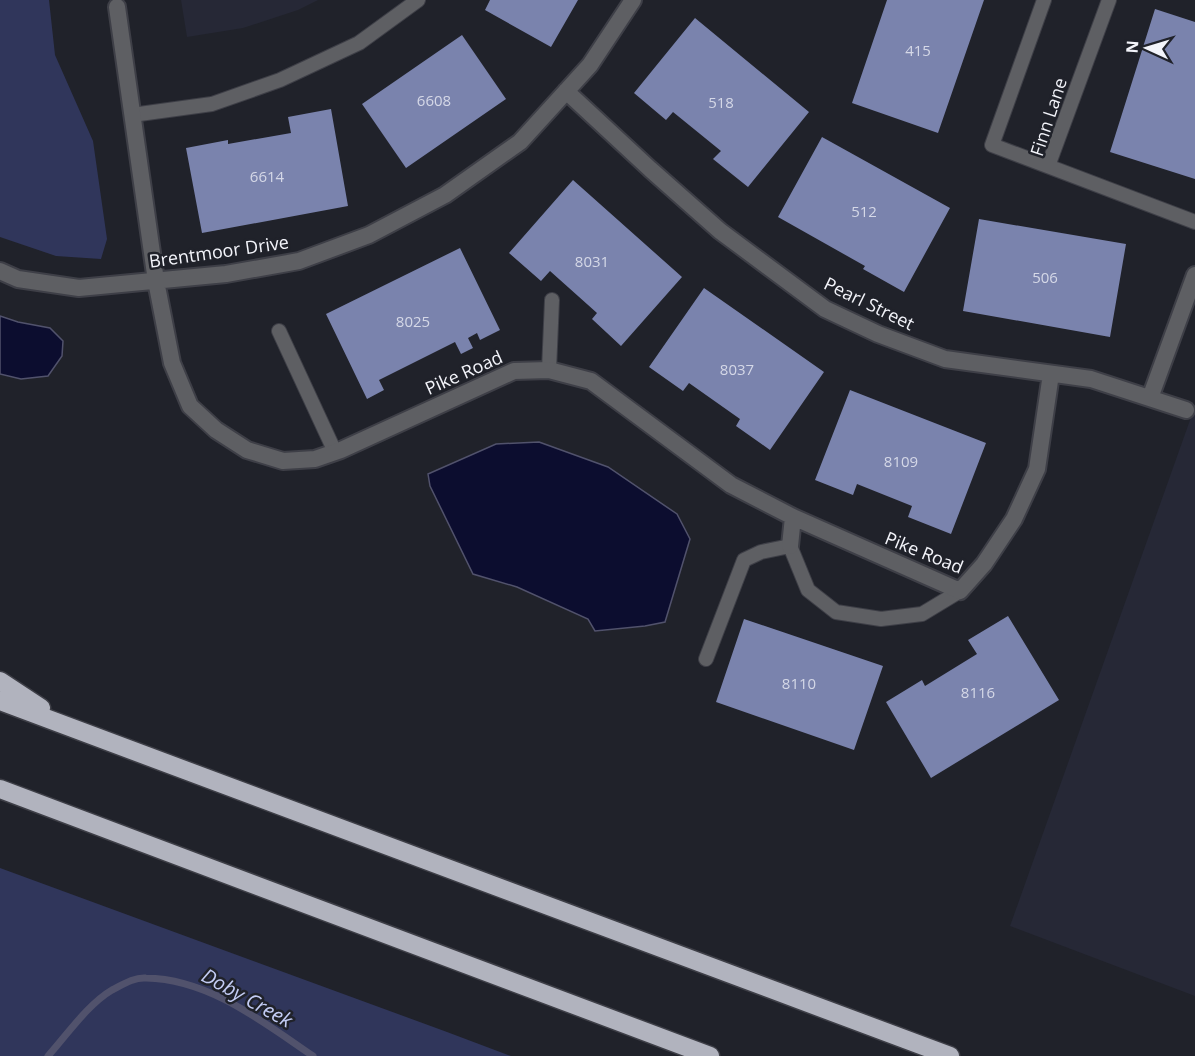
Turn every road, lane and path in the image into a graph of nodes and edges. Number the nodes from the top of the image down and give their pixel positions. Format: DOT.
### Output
graph roads {
  1 [pos="418,0"];
  2 [pos="633,0"];
  3 [pos="1044,0"];
  4 [pos="1109,0"];
  5 [pos="117,7"];
  6 [pos="566,91"];
  7 [pos="132,115"];
  8 [pos="1048,166"];
  9 [pos="1195,222"];
  10 [pos="0,271"];
  11 [pos="1195,274"];
  12 [pos="156,280"];
  13 [pos="552,300"];
  14 [pos="279,331"];
  15 [pos="549,370"];
  16 [pos="1051,374"];
  17 [pos="1150,398"];
  18 [pos="1186,410"];
  19 [pos="335,452"];
  20 [pos="793,517"];
  21 [pos="790,546"];
  22 [pos="960,591"];
  23 [pos="706,659"];
  24 [pos="0,681"];
  25 [pos="0,701"];
  26 [pos="67,726"];
  27 [pos="0,789"];
  28 [pos="710,1056"];
  29 [pos="950,1056"];
  1 -- 7 [label="lane"];
  2 -- 6 [label="street, Brentmoor Drive"];
  3 -- 8 [label="lane"];
  4 -- 8 [label="lane, Finn Lane"];
  5 -- 7 [label="street, Pike Road"];
  6 -- 12 [label="street, Brentmoor Drive"];
  6 -- 16 [label="street, Pearl Street"];
  7 -- 12 [label="street, Pike Road"];
  8 -- 9 [label="lane, Finn Lane"];
  10 -- 12 [label="street, Brentmoor Drive"];
  11 -- 17 [label="street"];
  12 -- 19 [label="street, Pike Road"];
  13 -- 15 [label="lane"];
  14 -- 19 [label="lane"];
  15 -- 19 [label="street, Pike Road"];
  15 -- 20 [label="street, Pike Road"];
  16 -- 17 [label="street, Pearl Street"];
  16 -- 22 [label="street, Pike Road"];
  17 -- 18 [label="street, Pearl Street"];
  20 -- 21 [label="street"];
  20 -- 22 [label="street, Pike Road"];
  21 -- 22 [label="lane"];
  21 -- 23 [label="lane"];
  24 -- 26 [label="highway"];
  25 -- 26 [label="highway"];
  26 -- 29 [label="highway"];
  27 -- 28 [label="highway"];
}
